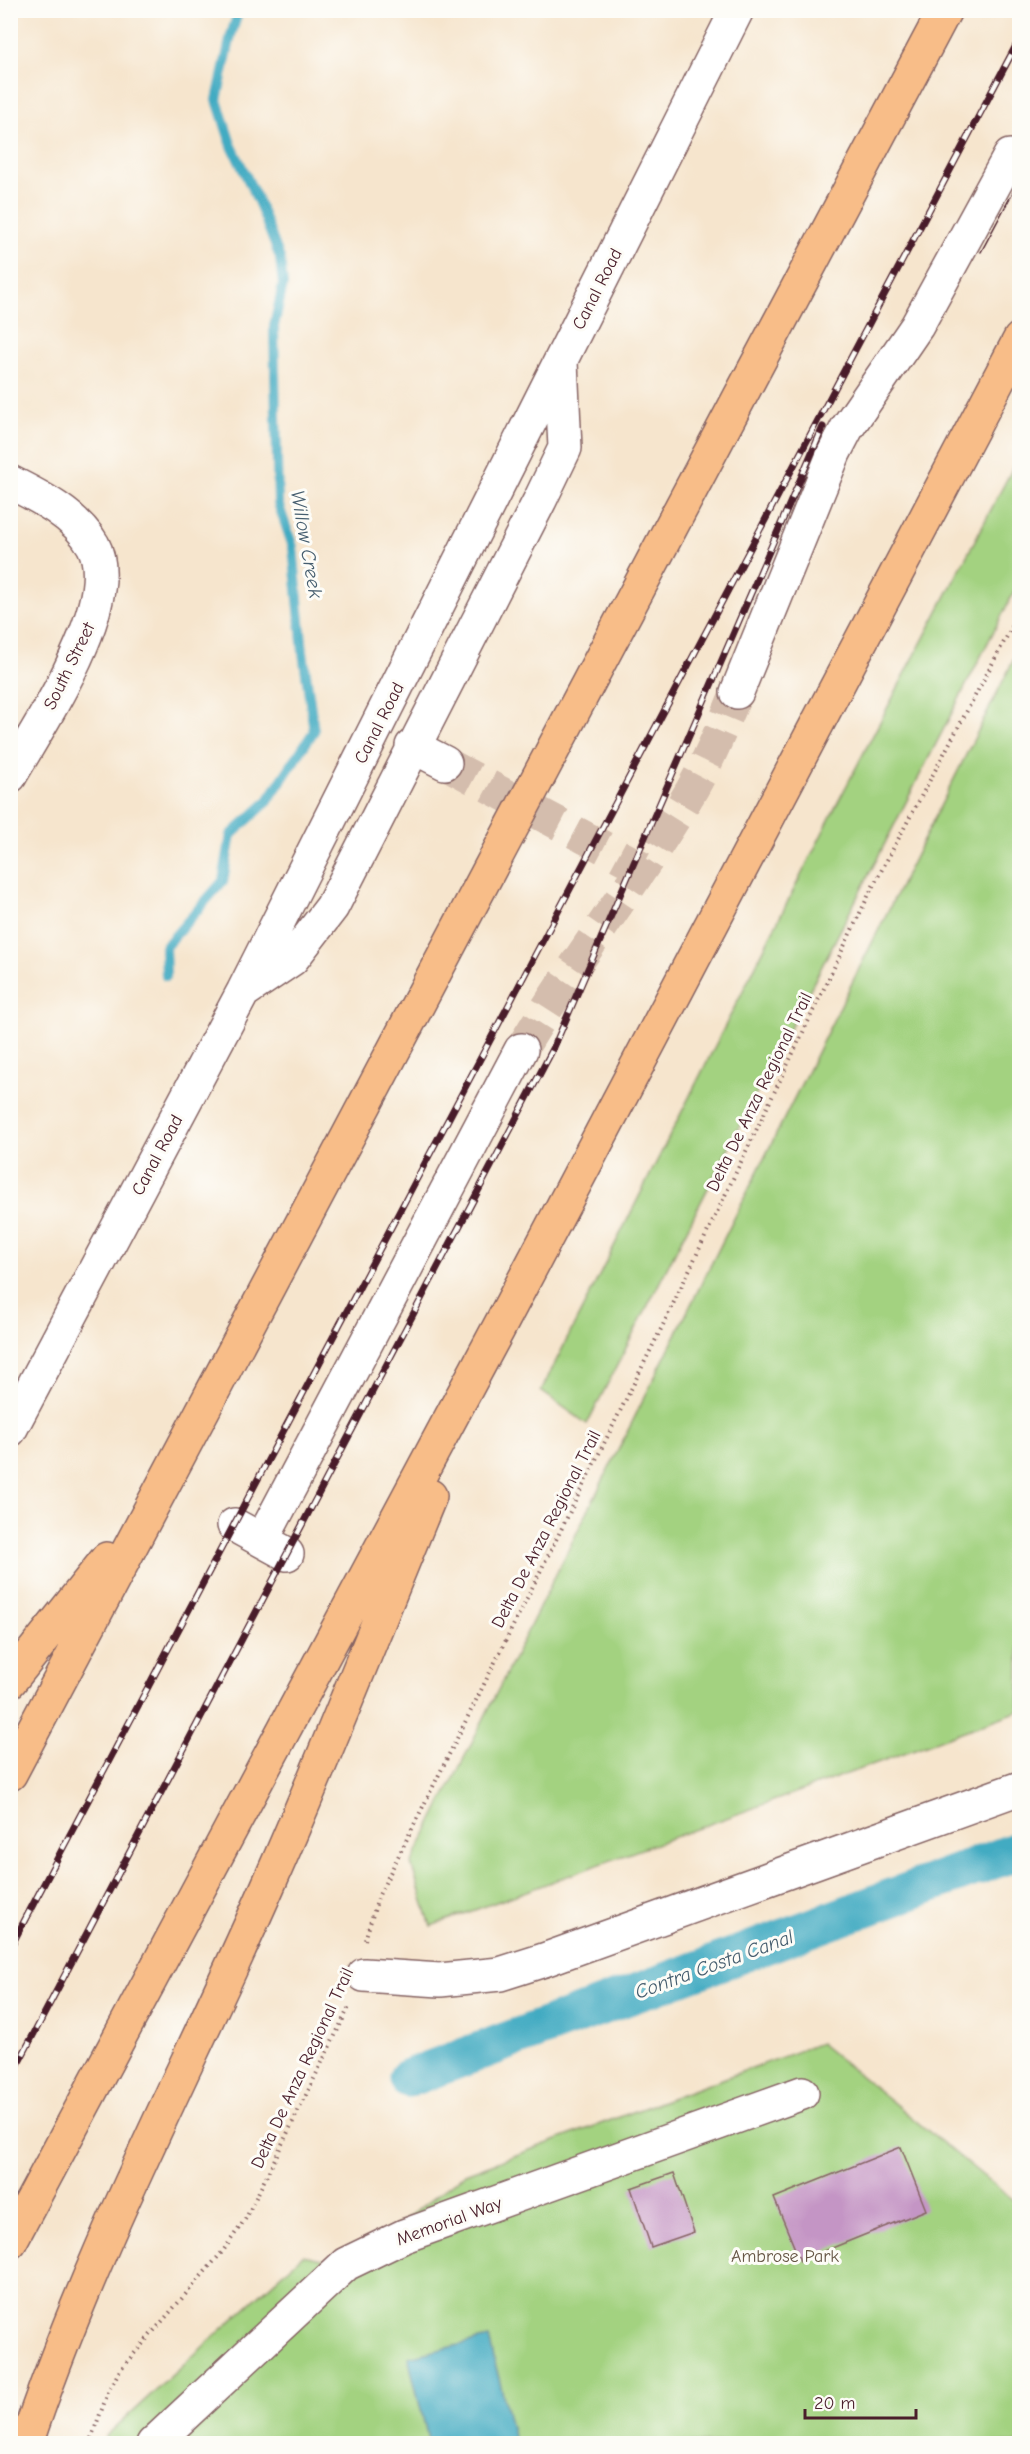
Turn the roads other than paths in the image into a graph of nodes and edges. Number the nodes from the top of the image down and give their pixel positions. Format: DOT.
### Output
graph roads {
  1 [pos="737,10"];
  2 [pos="945,10"];
  3 [pos="1020,161"];
  4 [pos="1020,339"];
  5 [pos="561,360"];
  6 [pos="10,482"];
  7 [pos="737,692"];
  8 [pos="412,746"];
  9 [pos="445,763"];
  10 [pos="10,777"];
  11 [pos="243,992"];
  12 [pos="521,1050"];
  13 [pos="503,1320"];
  14 [pos="15,1409"];
  15 [pos="158,1494"];
  16 [pos="261,1540"];
  17 [pos="10,1681"];
  18 [pos="10,1774"];
  19 [pos="1020,1788"];
  20 [pos="364,1976"];
  21 [pos="802,2093"];
  22 [pos="10,2242"];
  23 [pos="26,2444"];
  24 [pos="153,2444"];
  1 -- 5 [label="street, Canal Road"];
  2 -- 15 [label="highway"];
  3 -- 7 [label="street"];
  4 -- 13 [label="highway"];
  5 -- 8 [label="street"];
  5 -- 11 [label="street, Canal Road"];
  6 -- 10 [label="street, South Street"];
  8 -- 9 [label="street"];
  8 -- 11 [label="street"];
  11 -- 14 [label="street, Canal Road"];
  12 -- 16 [label="street"];
  13 -- 22 [label="highway"];
  13 -- 23 [label="highway"];
  15 -- 17 [label="highway"];
  15 -- 18 [label="highway"];
  19 -- 20 [label="street"];
  21 -- 24 [label="street, Memorial Way"];
}
